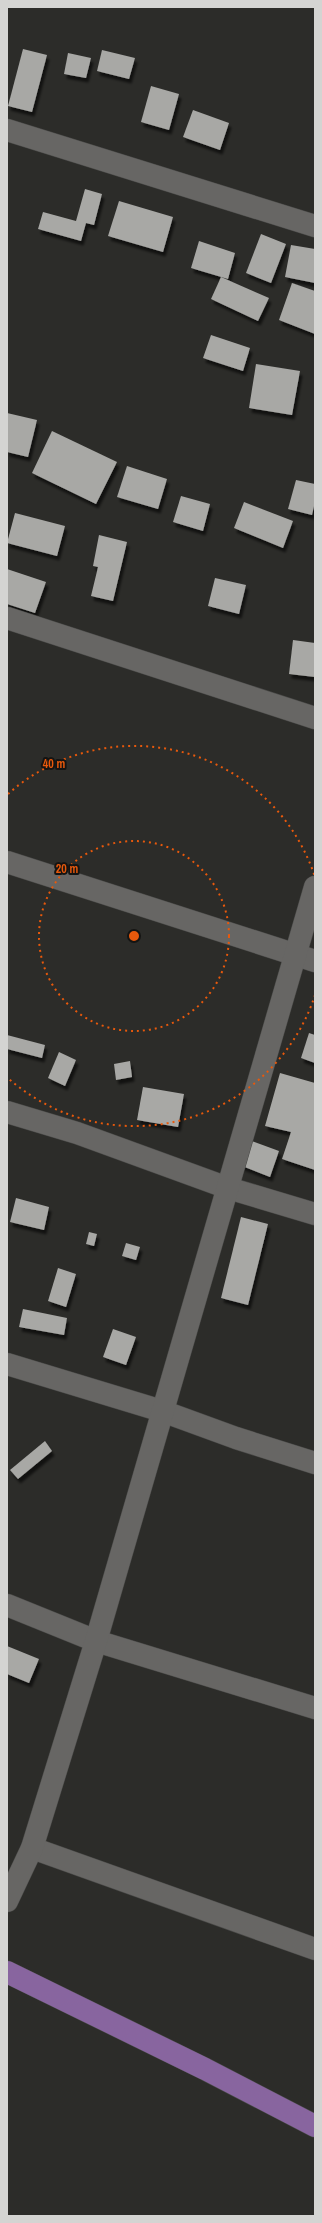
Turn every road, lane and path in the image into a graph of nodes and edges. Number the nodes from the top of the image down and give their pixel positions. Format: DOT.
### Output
graph roads {
  1 [pos="7,130"];
  2 [pos="315,226"];
  3 [pos="7,618"];
  4 [pos="315,718"];
  5 [pos="7,862"];
  6 [pos="315,887"];
  7 [pos="294,956"];
  8 [pos="315,961"];
  9 [pos="7,1112"];
  10 [pos="228,1188"];
  11 [pos="315,1214"];
  12 [pos="7,1364"];
  13 [pos="162,1411"];
  14 [pos="315,1462"];
  15 [pos="7,1605"];
  16 [pos="96,1641"];
  17 [pos="315,1708"];
  18 [pos="32,1848"];
  19 [pos="7,1901"];
  20 [pos="315,1949"];
  21 [pos="7,1972"];
  22 [pos="315,2126"];
  1 -- 2 [label="street"];
  3 -- 4 [label="street"];
  5 -- 7 [label="street"];
  6 -- 7 [label="street"];
  7 -- 8 [label="street"];
  7 -- 10 [label="street"];
  9 -- 10 [label="street"];
  10 -- 11 [label="street"];
  10 -- 13 [label="street"];
  12 -- 13 [label="street"];
  13 -- 14 [label="street"];
  13 -- 16 [label="street"];
  15 -- 16 [label="street"];
  16 -- 17 [label="street"];
  16 -- 18 [label="street"];
  18 -- 19 [label="street"];
  18 -- 20 [label="street"];
  21 -- 22 [label="main road"];
}
